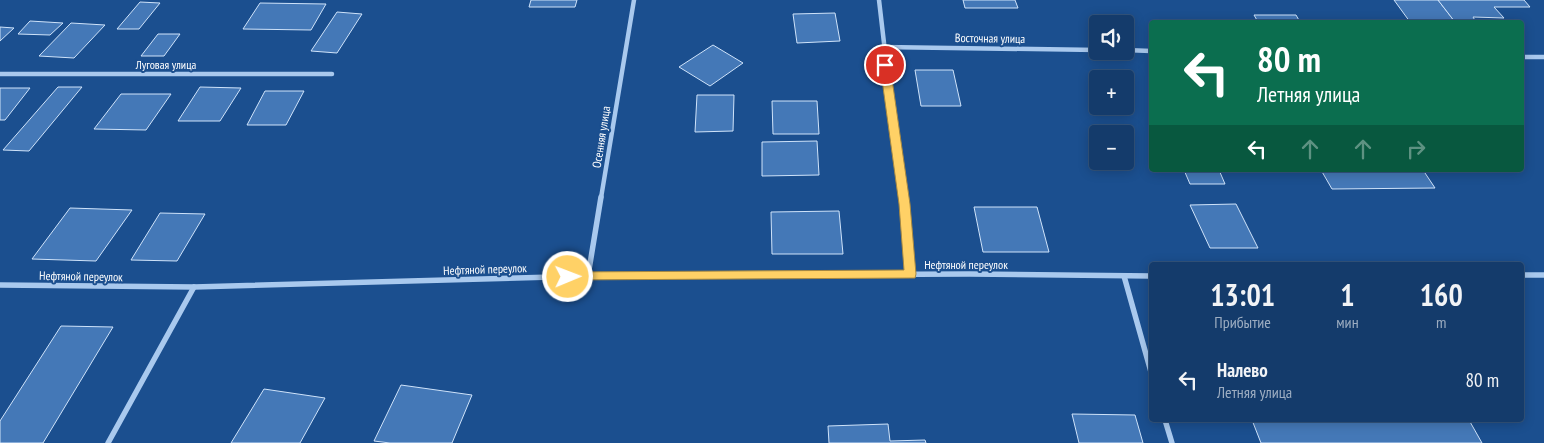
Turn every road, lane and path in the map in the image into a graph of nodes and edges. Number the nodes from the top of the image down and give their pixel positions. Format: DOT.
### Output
graph roads {
  1 [pos="634,0"];
  2 [pos="879,0"];
  3 [pos="883,46"];
  4 [pos="1089,50"];
  5 [pos="1134,50"];
  6 [pos="1149,51"];
  7 [pos="1524,57"];
  8 [pos="1544,57"];
  9 [pos="0,74"];
  10 [pos="332,74"];
  11 [pos="910,274"];
  12 [pos="1544,274"];
  13 [pos="1524,275"];
  14 [pos="588,276"];
  15 [pos="1124,276"];
  16 [pos="1149,276"];
  17 [pos="0,285"];
  18 [pos="194,287"];
  19 [pos="1149,365"];
  20 [pos="1166,422"];
  21 [pos="108,443"];
  22 [pos="1172,443"];
  1 -- 14 [label="street, Осенняя улица"];
  2 -- 3 [label="street"];
  3 -- 4 [label="street, Восточная улица"];
  3 -- 11 [label="street"];
  5 -- 6 [label="street"];
  7 -- 8 [label="street"];
  9 -- 10 [label="street, Луговая улица"];
  11 -- 14 [label="street, Нефтяной переулок"];
  11 -- 15 [label="street, Нефтяной переулок"];
  12 -- 13 [label="street"];
  14 -- 18 [label="street, Нефтяной переулок"];
  15 -- 16 [label="street, Нефтяной переулок"];
  15 -- 19 [label="street"];
  17 -- 18 [label="street, Нефтяной переулок"];
  18 -- 21 [label="street"];
  20 -- 22 [label="street"];
}
